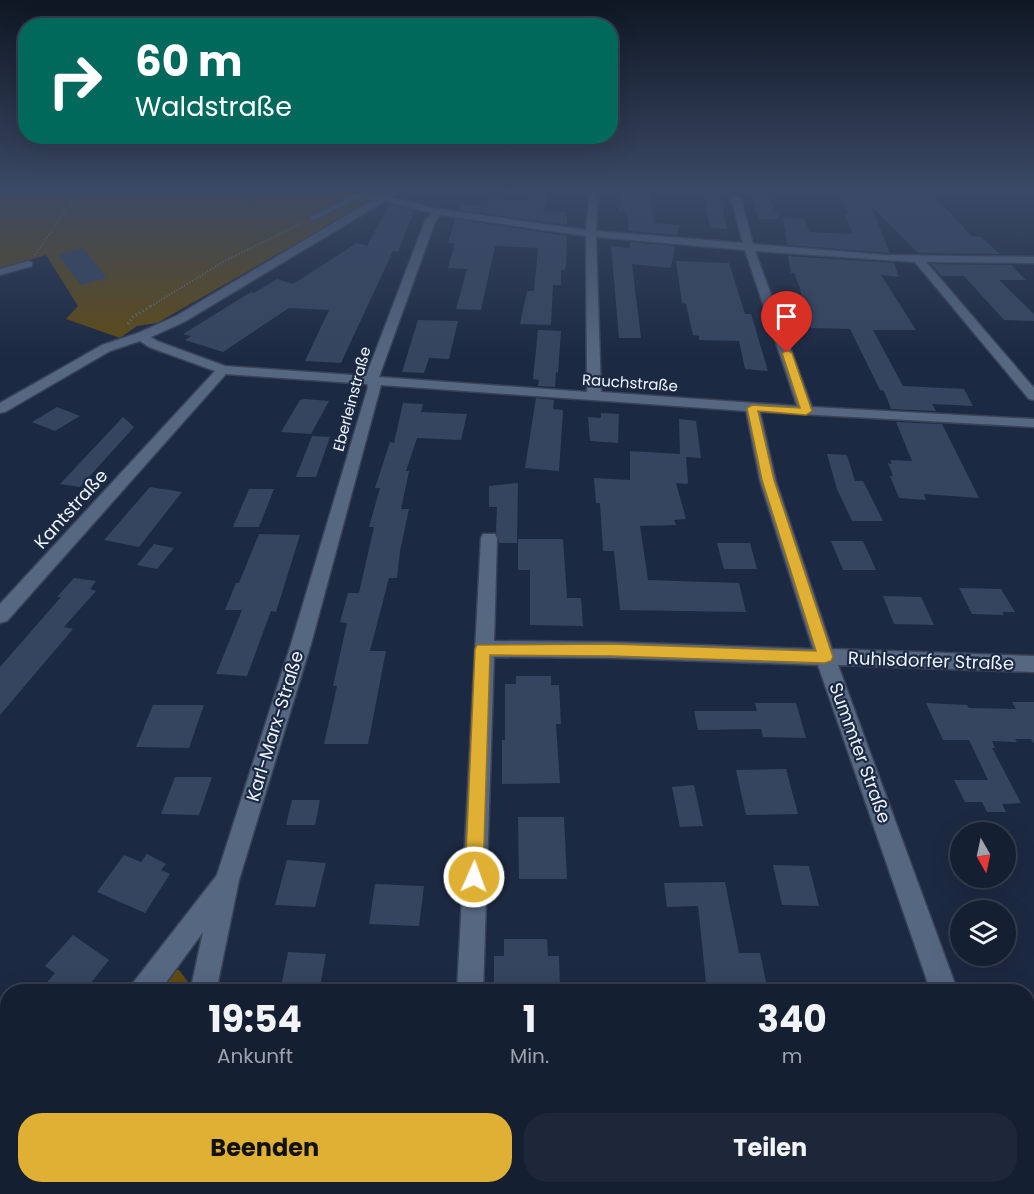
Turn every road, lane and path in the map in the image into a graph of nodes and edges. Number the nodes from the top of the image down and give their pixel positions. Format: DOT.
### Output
graph roads {
  1 [pos="40,247"];
  2 [pos="254,247"];
  3 [pos="301,247"];
  4 [pos="420,247"];
  5 [pos="591,247"];
  6 [pos="746,247"];
  7 [pos="749,247"];
  8 [pos="919,260"];
  9 [pos="1034,260"];
  10 [pos="28,264"];
  11 [pos="0,272"];
  12 [pos="142,336"];
  13 [pos="223,370"];
  14 [pos="371,380"];
  15 [pos="1034,396"];
  16 [pos="594,397"];
  17 [pos="752,408"];
  18 [pos="0,409"];
  19 [pos="806,411"];
  20 [pos="1034,423"];
  21 [pos="352,461"];
  22 [pos="489,538"];
  23 [pos="0,616"];
  24 [pos="483,649"];
  25 [pos="825,657"];
  26 [pos="1034,664"];
  27 [pos="227,880"];
  28 [pos="147,984"];
  29 [pos="205,984"];
  30 [pos="470,984"];
  31 [pos="942,984"];
  1 -- 10 [label="path"];
  2 -- 12 [label="path"];
  3 -- 12 [label="street"];
  4 -- 14 [label="street, Eberleinstraße"];
  5 -- 16 [label="street"];
  6 -- 7 [label="street"];
  7 -- 8 [label="street"];
  7 -- 19 [label="street"];
  8 -- 9 [label="street"];
  8 -- 15 [label="street"];
  10 -- 11 [label="street"];
  12 -- 13 [label="street, Rauchstraße"];
  12 -- 18 [label="street"];
  13 -- 14 [label="street, Rauchstraße"];
  13 -- 23 [label="street, Kantstraße"];
  14 -- 16 [label="street, Rauchstraße"];
  14 -- 21 [label="street, Eberleinstraße"];
  16 -- 17 [label="street, Rauchstraße"];
  17 -- 19 [label="street, Rauchstraße"];
  17 -- 25 [label="street, Summter Straße"];
  19 -- 20 [label="street, Rauchstraße"];
  21 -- 27 [label="street, Karl-Marx-Straße"];
  22 -- 24 [label="street"];
  24 -- 25 [label="street, Ruhlsdorfer Straße"];
  24 -- 30 [label="street"];
  25 -- 26 [label="street, Ruhlsdorfer Straße"];
  25 -- 31 [label="street, Summter Straße"];
  27 -- 28 [label="street"];
  27 -- 29 [label="street, Karl-Marx-Straße"];
}
